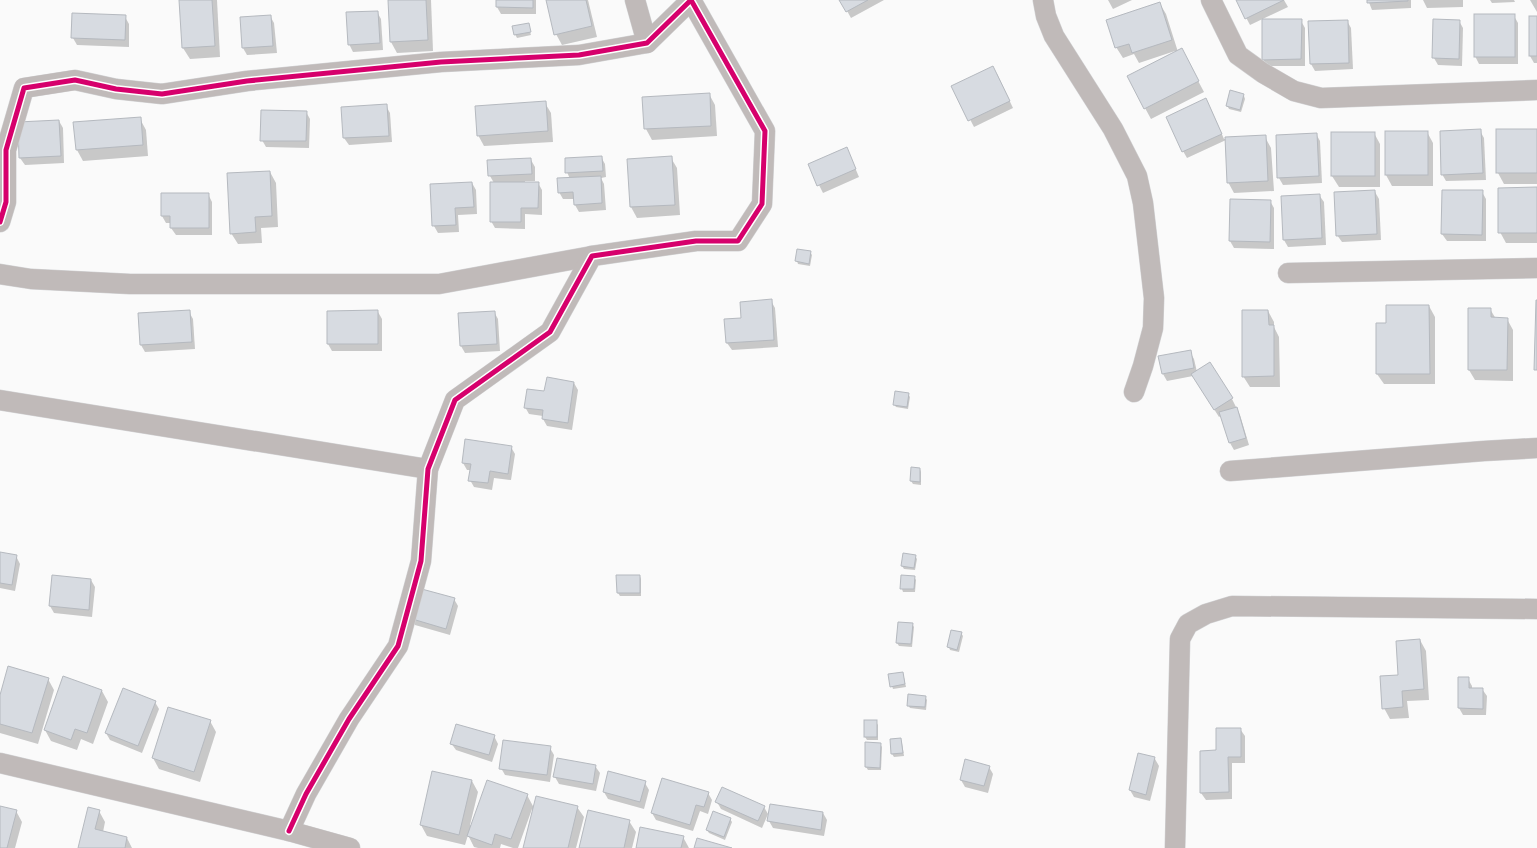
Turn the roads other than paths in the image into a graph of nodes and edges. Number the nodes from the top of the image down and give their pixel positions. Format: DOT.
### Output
graph roads {
  1 [pos="635,0"];
  2 [pos="691,0"];
  3 [pos="1043,0"];
  4 [pos="1211,0"];
  5 [pos="647,43"];
  6 [pos="1537,90"];
  7 [pos="3,202"];
  8 [pos="0,222"];
  9 [pos="592,256"];
  10 [pos="1537,268"];
  11 [pos="1288,273"];
  12 [pos="0,274"];
  13 [pos="1134,392"];
  14 [pos="0,400"];
  15 [pos="1537,448"];
  16 [pos="428,469"];
  17 [pos="1230,471"];
  18 [pos="1537,610"];
  19 [pos="0,764"];
  20 [pos="289,831"];
  21 [pos="350,848"];
  22 [pos="1175,848"];
  1 -- 5 [label="street"];
  2 -- 5 [label="street"];
  2 -- 9 [label="street"];
  3 -- 13 [label="street"];
  4 -- 6 [label="street"];
  5 -- 7 [label="street"];
  7 -- 8 [label="street"];
  9 -- 12 [label="street"];
  9 -- 16 [label="street"];
  10 -- 11 [label="street"];
  14 -- 16 [label="street"];
  15 -- 17 [label="street"];
  16 -- 20 [label="street"];
  18 -- 22 [label="street"];
  19 -- 20 [label="street"];
  20 -- 21 [label="street"];
}
